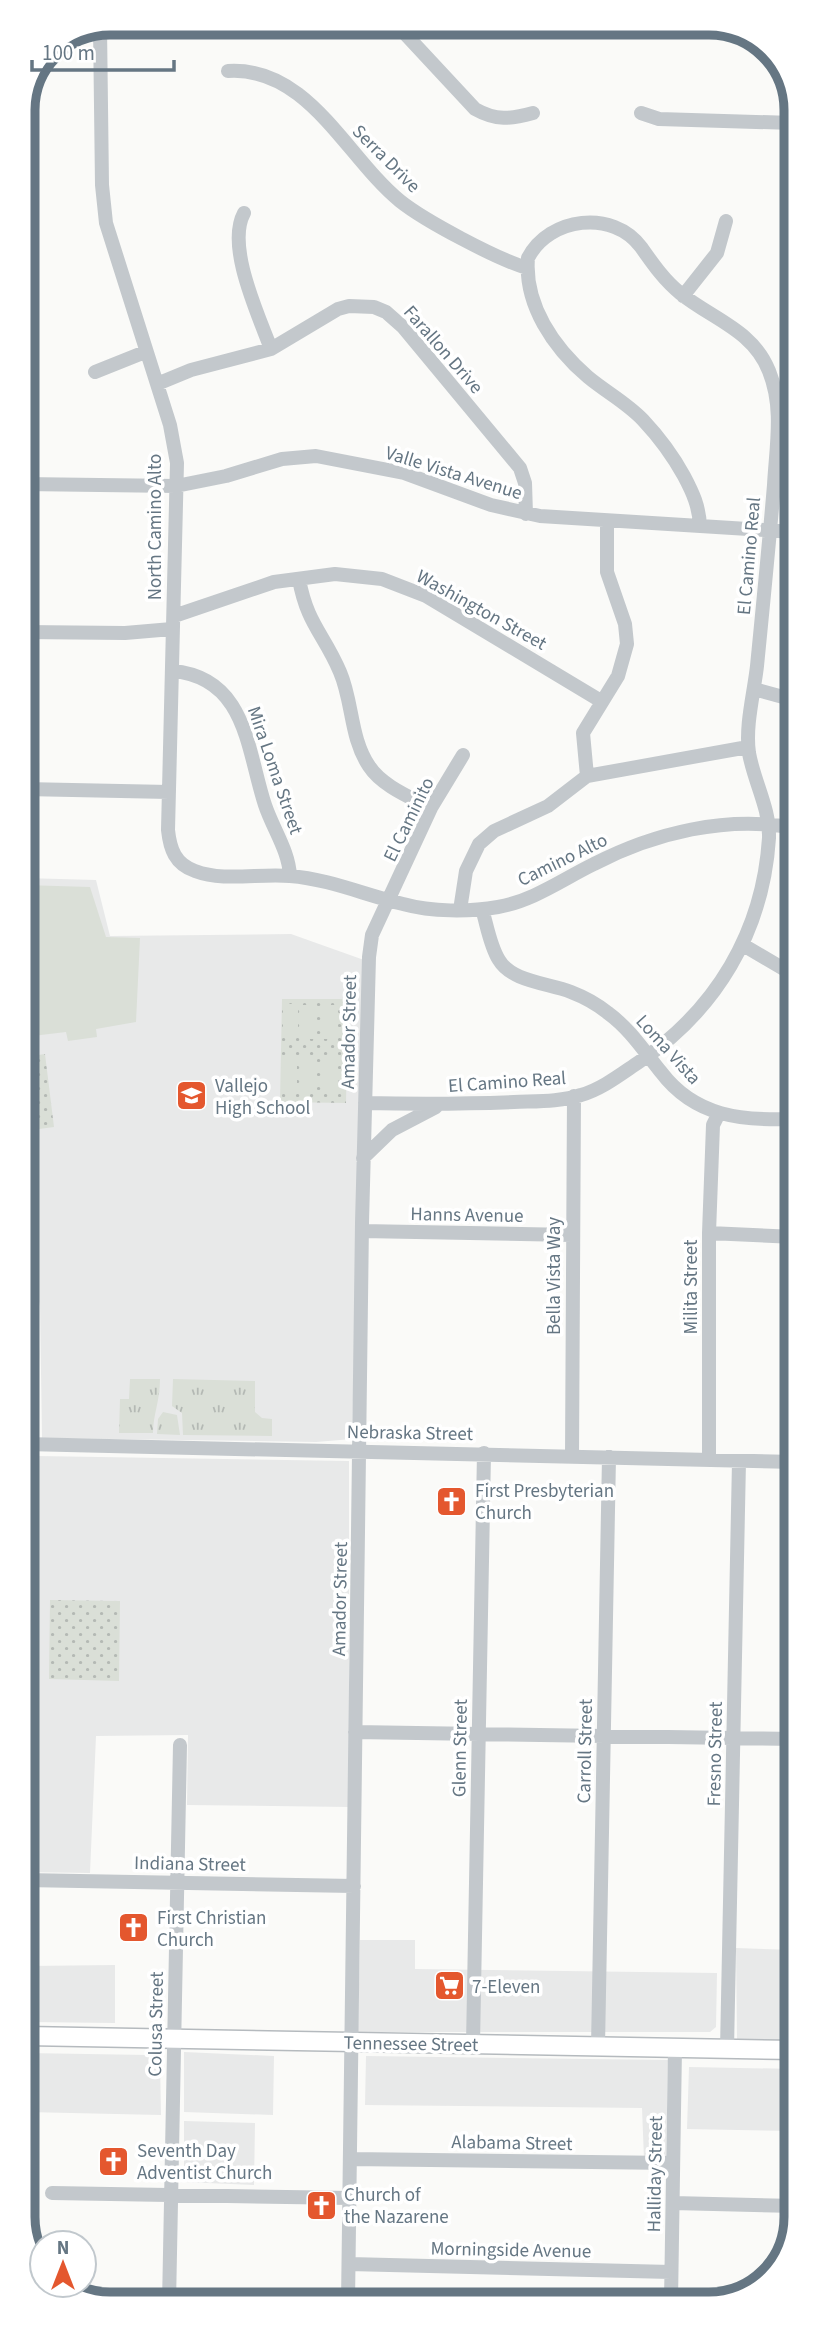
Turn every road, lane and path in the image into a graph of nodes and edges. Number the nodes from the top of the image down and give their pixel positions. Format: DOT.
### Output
graph roads {
  1 [pos="406,35"];
  2 [pos="100,36"];
  3 [pos="228,71"];
  4 [pos="533,113"];
  5 [pos="641,113"];
  6 [pos="784,123"];
  7 [pos="244,213"];
  8 [pos="726,221"];
  9 [pos="527,268"];
  10 [pos="683,296"];
  11 [pos="271,349"];
  12 [pos="145,352"];
  13 [pos="95,372"];
  14 [pos="157,384"];
  15 [pos="778,405"];
  16 [pos="784,405"];
  17 [pos="35,484"];
  18 [pos="176,486"];
  19 [pos="526,514"];
  20 [pos="607,521"];
  21 [pos="700,526"];
  22 [pos="770,530"];
  23 [pos="784,531"];
  24 [pos="299,579"];
  25 [pos="173,622"];
  26 [pos="35,632"];
  27 [pos="172,671"];
  28 [pos="754,689"];
  29 [pos="784,697"];
  30 [pos="601,701"];
  31 [pos="748,747"];
  32 [pos="463,755"];
  33 [pos="587,776"];
  34 [pos="35,789"];
  35 [pos="169,792"];
  36 [pos="431,808"];
  37 [pos="768,823"];
  38 [pos="784,826"];
  39 [pos="222,875"];
  40 [pos="290,876"];
  41 [pos="390,901"];
  42 [pos="460,909"];
  43 [pos="482,909"];
  44 [pos="743,944"];
  45 [pos="784,969"];
  46 [pos="649,1056"];
  47 [pos="574,1096"];
  48 [pos="365,1102"];
  49 [pos="441,1105"];
  50 [pos="718,1115"];
  51 [pos="784,1120"];
  52 [pos="363,1158"];
  53 [pos="362,1231"];
  54 [pos="709,1233"];
  55 [pos="572,1236"];
  56 [pos="784,1236"];
  57 [pos="35,1444"];
  58 [pos="360,1450"];
  59 [pos="484,1453"];
  60 [pos="572,1456"];
  61 [pos="609,1457"];
  62 [pos="709,1460"];
  63 [pos="739,1461"];
  64 [pos="784,1462"];
  65 [pos="355,1732"];
  66 [pos="479,1734"];
  67 [pos="604,1736"];
  68 [pos="733,1738"];
  69 [pos="784,1739"];
  70 [pos="180,1745"];
  71 [pos="35,1880"];
  72 [pos="178,1882"];
  73 [pos="354,1886"];
  74 [pos="35,2036"];
  75 [pos="174,2039"];
  76 [pos="353,2042"];
  77 [pos="473,2044"];
  78 [pos="598,2046"];
  79 [pos="675,2048"];
  80 [pos="727,2049"];
  81 [pos="784,2050"];
  82 [pos="351,2159"];
  83 [pos="673,2163"];
  84 [pos="52,2193"];
  85 [pos="171,2195"];
  86 [pos="351,2198"];
  87 [pos="673,2203"];
  88 [pos="784,2206"];
  89 [pos="349,2264"];
  90 [pos="671,2272"];
  91 [pos="169,2292"];
  92 [pos="348,2292"];
  93 [pos="671,2292"];
  1 -- 4 [label="street"];
  2 -- 12 [label="street, North Camino Alto"];
  3 -- 9 [label="street, Serra Drive"];
  5 -- 6 [label="street"];
  7 -- 11 [label="street"];
  8 -- 10 [label="street"];
  9 -- 10 [label="street, El Camino Real"];
  9 -- 21 [label="street"];
  10 -- 15 [label="street, El Camino Real"];
  11 -- 14 [label="street, Farallon Drive"];
  11 -- 19 [label="street, Farallon Drive"];
  12 -- 13 [label="street"];
  12 -- 14 [label="street, North Camino Alto"];
  14 -- 18 [label="street, North Camino Alto"];
  15 -- 16 [label="street"];
  15 -- 22 [label="street, El Camino Real"];
  17 -- 18 [label="street, Valle Vista Avenue"];
  18 -- 19 [label="street, Valle Vista Avenue"];
  18 -- 25 [label="street, North Camino Alto"];
  19 -- 20 [label="street, Valle Vista Avenue"];
  20 -- 21 [label="street, Valle Vista Avenue"];
  20 -- 30 [label="street"];
  21 -- 22 [label="street, Valle Vista Avenue"];
  22 -- 23 [label="street, Valle Vista Avenue"];
  22 -- 28 [label="street, El Camino Real"];
  24 -- 25 [label="street, Washington Street"];
  24 -- 30 [label="street, Washington Street"];
  24 -- 36 [label="street"];
  25 -- 26 [label="street, Washington Street"];
  25 -- 27 [label="street, North Camino Alto"];
  27 -- 35 [label="street, North Camino Alto"];
  27 -- 40 [label="street, Mira Loma Street"];
  28 -- 29 [label="street"];
  28 -- 31 [label="street, El Camino Real"];
  30 -- 33 [label="street"];
  31 -- 33 [label="street"];
  31 -- 37 [label="street, El Camino Real"];
  32 -- 36 [label="street, El Caminito"];
  33 -- 42 [label="street"];
  34 -- 35 [label="street"];
  35 -- 39 [label="street, North Camino Alto"];
  36 -- 41 [label="street, El Caminito"];
  37 -- 38 [label="street, Camino Alto"];
  37 -- 43 [label="street, Camino Alto"];
  37 -- 44 [label="street, El Camino Real"];
  39 -- 40 [label="street, Camino Alto"];
  40 -- 41 [label="street, Camino Alto"];
  41 -- 42 [label="street, Camino Alto"];
  41 -- 48 [label="street, Amador Street"];
  42 -- 43 [label="street, Camino Alto"];
  43 -- 46 [label="street, Loma Vista"];
  44 -- 45 [label="street"];
  44 -- 46 [label="street, El Camino Real"];
  46 -- 47 [label="street, El Camino Real"];
  46 -- 50 [label="street, Loma Vista"];
  47 -- 49 [label="street, El Camino Real"];
  47 -- 55 [label="street, Bella Vista Way"];
  48 -- 49 [label="street, El Camino Real"];
  48 -- 52 [label="street, Amador Street"];
  49 -- 52 [label="street"];
  50 -- 51 [label="street, Loma Vista"];
  50 -- 54 [label="street, Milita Street"];
  52 -- 53 [label="street, Amador Street"];
  53 -- 55 [label="street, Hanns Avenue"];
  53 -- 58 [label="street, Amador Street"];
  54 -- 56 [label="street"];
  54 -- 62 [label="street, Milita Street"];
  55 -- 60 [label="street, Bella Vista Way"];
  57 -- 58 [label="street, Nebraska Street"];
  58 -- 59 [label="street, Nebraska Street"];
  58 -- 65 [label="street, Amador Street"];
  59 -- 60 [label="street, Nebraska Street"];
  59 -- 66 [label="street, Glenn Street"];
  60 -- 61 [label="street, Nebraska Street"];
  61 -- 62 [label="street, Nebraska Street"];
  61 -- 67 [label="street, Carroll Street"];
  62 -- 63 [label="street, Nebraska Street"];
  63 -- 64 [label="street, Nebraska Street"];
  63 -- 68 [label="street, Fresno Street"];
  65 -- 66 [label="street"];
  65 -- 73 [label="street, Amador Street"];
  66 -- 67 [label="street"];
  66 -- 77 [label="street, Glenn Street"];
  67 -- 68 [label="street"];
  67 -- 78 [label="street, Carroll Street"];
  68 -- 69 [label="street"];
  68 -- 80 [label="street, Fresno Street"];
  70 -- 72 [label="street, Colusa Street"];
  71 -- 72 [label="street, Indiana Street"];
  72 -- 73 [label="street, Indiana Street"];
  72 -- 75 [label="street, Colusa Street"];
  73 -- 76 [label="street, Amador Street"];
  74 -- 75 [label="main road, Tennessee Street"];
  75 -- 76 [label="main road, Tennessee Street"];
  75 -- 85 [label="street, Colusa Street"];
  76 -- 77 [label="main road, Tennessee Street"];
  76 -- 82 [label="street, Amador Street"];
  77 -- 78 [label="main road, Tennessee Street"];
  78 -- 79 [label="main road, Tennessee Street"];
  79 -- 80 [label="main road, Tennessee Street"];
  79 -- 83 [label="street, Halliday Street"];
  80 -- 81 [label="main road, Tennessee Street"];
  82 -- 83 [label="street, Alabama Street"];
  82 -- 86 [label="street, Amador Street"];
  83 -- 87 [label="street, Halliday Street"];
  84 -- 85 [label="street"];
  85 -- 86 [label="street"];
  85 -- 91 [label="street, Colusa Street"];
  86 -- 89 [label="street, Amador Street"];
  87 -- 88 [label="street"];
  87 -- 90 [label="street, Halliday Street"];
  89 -- 90 [label="street, Morningside Avenue"];
  89 -- 92 [label="street, Amador Street"];
  90 -- 93 [label="street, Halliday Street"];
}
